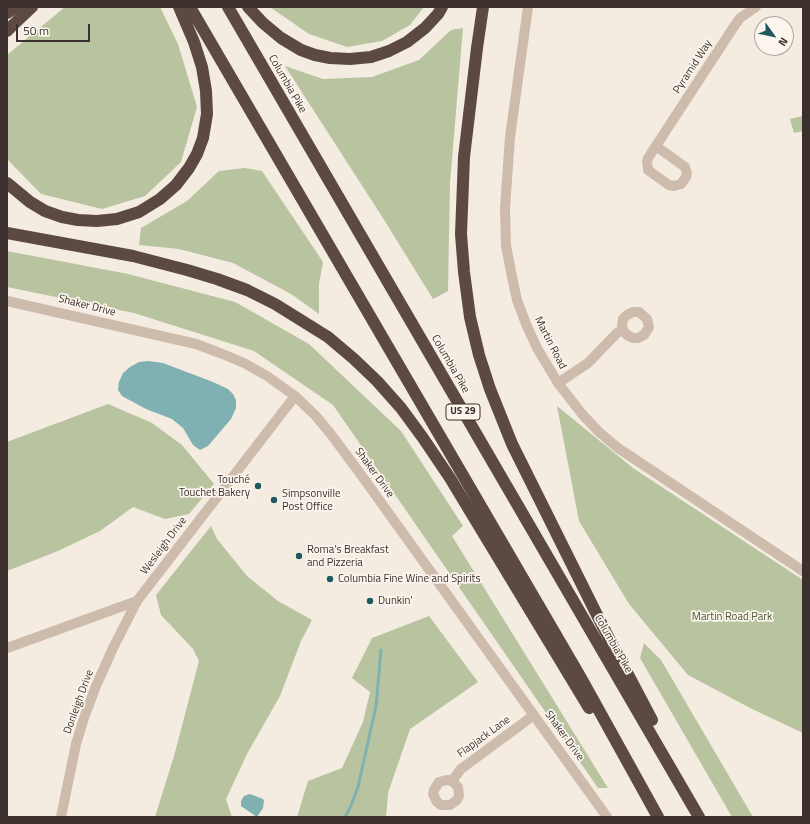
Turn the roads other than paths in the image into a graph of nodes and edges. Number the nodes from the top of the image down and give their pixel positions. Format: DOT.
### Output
graph roads {
  1 [pos="16,7"];
  2 [pos="32,7"];
  3 [pos="179,7"];
  4 [pos="190,7"];
  5 [pos="228,7"];
  6 [pos="248,7"];
  7 [pos="442,7"];
  8 [pos="483,7"];
  9 [pos="528,7"];
  10 [pos="756,7"];
  11 [pos="7,13"];
  12 [pos="7,32"];
  13 [pos="656,146"];
  14 [pos="7,184"];
  15 [pos="7,233"];
  16 [pos="7,301"];
  17 [pos="623,330"];
  18 [pos="558,383"];
  19 [pos="295,396"];
  20 [pos="803,571"];
  21 [pos="138,601"];
  22 [pos="7,648"];
  23 [pos="534,715"];
  24 [pos="452,781"];
  25 [pos="651,804"];
  26 [pos="61,817"];
  27 [pos="607,817"];
  28 [pos="658,817"];
  29 [pos="699,817"];
  30 [pos="702,817"];
  1 -- 11 [label="highway"];
  2 -- 12 [label="highway"];
  3 -- 14 [label="highway"];
  4 -- 25 [label="highway, US 29"];
  5 -- 29 [label="highway, Columbia Pike / US 29"];
  6 -- 7 [label="highway"];
  8 -- 30 [label="highway"];
  9 -- 18 [label="street, Martin Road"];
  10 -- 13 [label="street, Pyramid Way"];
  15 -- 25 [label="highway"];
  16 -- 19 [label="street, Shaker Drive"];
  17 -- 18 [label="street"];
  18 -- 20 [label="street, Martin Road"];
  19 -- 21 [label="street, Wesleigh Drive"];
  19 -- 23 [label="street, Shaker Drive"];
  21 -- 22 [label="street"];
  21 -- 26 [label="street, Donleigh Drive"];
  23 -- 24 [label="street, Flapjack Lane"];
  23 -- 27 [label="street, Shaker Drive"];
  25 -- 28 [label="highway, US 29"];
}
